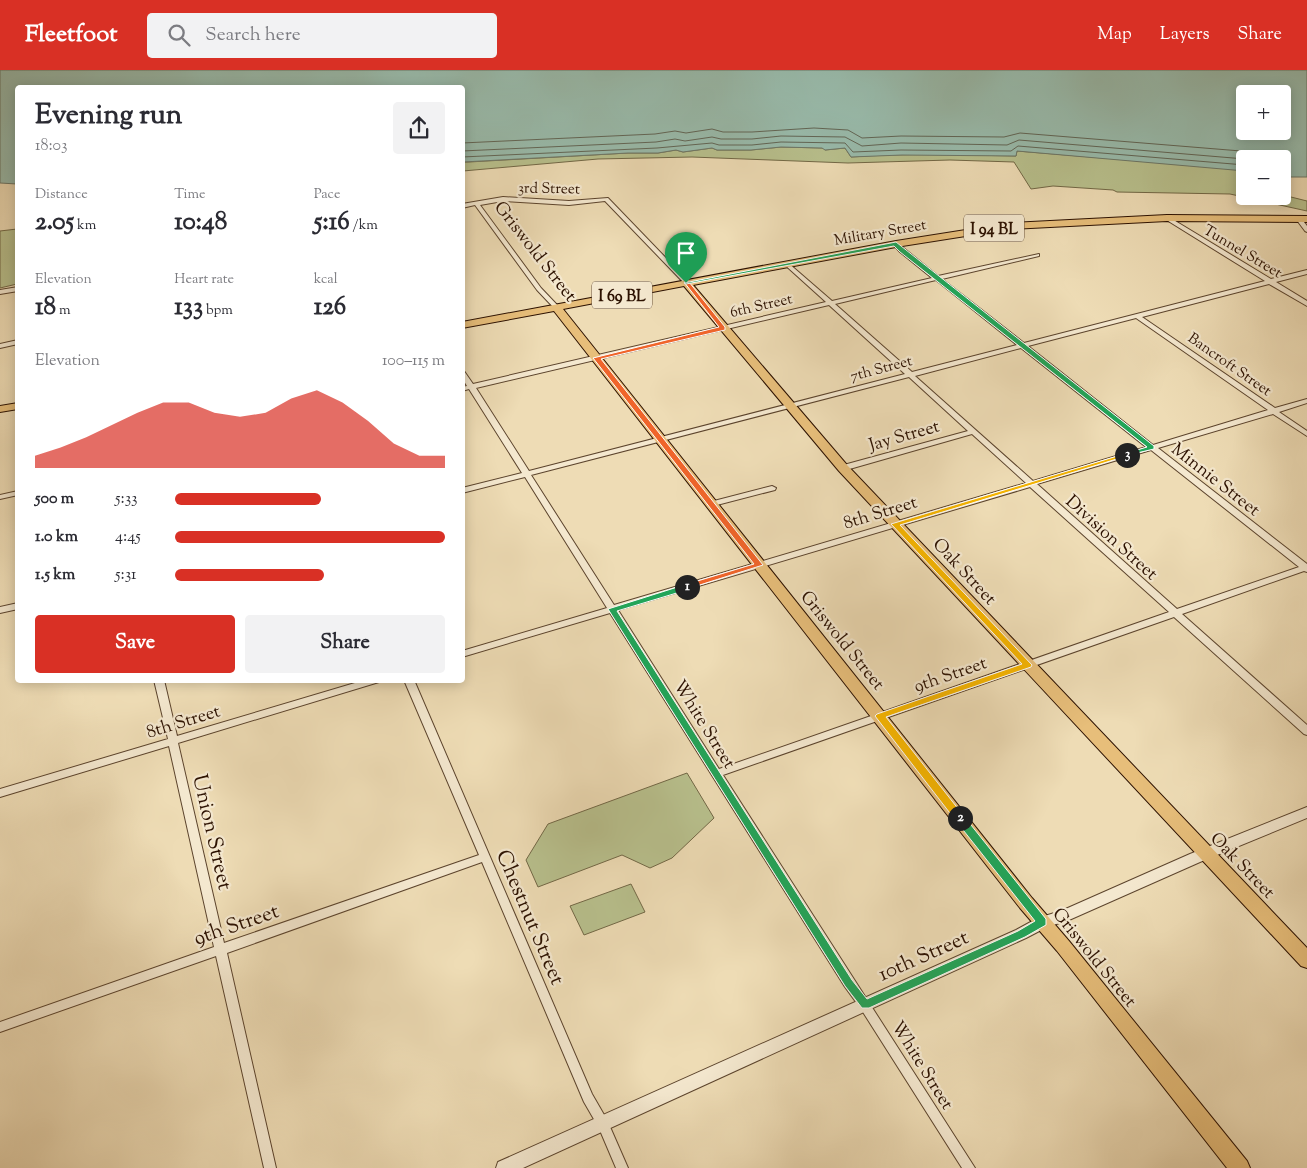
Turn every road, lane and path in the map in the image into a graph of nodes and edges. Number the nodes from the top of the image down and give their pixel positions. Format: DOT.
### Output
graph roads {
  1 [pos="606,199"];
  2 [pos="476,203"];
  3 [pos="465,205"];
  4 [pos="1167,218"];
  5 [pos="1303,219"];
  6 [pos="1307,230"];
  7 [pos="896,244"];
  8 [pos="1037,255"];
  9 [pos="787,264"];
  10 [pos="1307,272"];
  11 [pos="937,278"];
  12 [pos="1270,282"];
  13 [pos="686,283"];
  14 [pos="15,290"];
  15 [pos="0,292"];
  16 [pos="830,303"];
  17 [pos="1307,304"];
  18 [pos="557,308"];
  19 [pos="1137,316"];
  20 [pos="465,324"];
  21 [pos="723,328"];
  22 [pos="15,343"];
  23 [pos="0,346"];
  24 [pos="1023,346"];
  25 [pos="597,358"];
  26 [pos="910,375"];
  27 [pos="467,388"];
  28 [pos="1307,401"];
  29 [pos="15,406"];
  30 [pos="789,406"];
  31 [pos="0,409"];
  32 [pos="1274,411"];
  33 [pos="972,432"];
  34 [pos="1307,434"];
  35 [pos="660,439"];
  36 [pos="1152,448"];
  37 [pos="843,468"];
  38 [pos="527,474"];
  39 [pos="1030,484"];
  40 [pos="772,488"];
  41 [pos="465,489"];
  42 [pos="15,494"];
  43 [pos="0,498"];
  44 [pos="712,504"];
  45 [pos="895,524"];
  46 [pos="759,565"];
  47 [pos="1306,568"];
  48 [pos="15,607"];
  49 [pos="612,609"];
  50 [pos="0,610"];
  51 [pos="1175,614"];
  52 [pos="465,653"];
  53 [pos="1028,665"];
  54 [pos="160,683"];
  55 [pos="366,683"];
  56 [pos="410,683"];
  57 [pos="880,716"];
  58 [pos="1307,731"];
  59 [pos="173,741"];
  60 [pos="717,774"];
  61 [pos="0,793"];
  62 [pos="1307,812"];
  63 [pos="1207,854"];
  64 [pos="485,857"];
  65 [pos="1042,922"];
  66 [pos="219,949"];
  67 [pos="1307,960"];
  68 [pos="865,1005"];
  69 [pos="0,1027"];
  70 [pos="603,1124"];
  71 [pos="270,1168"];
  72 [pos="504,1168"];
  73 [pos="622,1168"];
  74 [pos="969,1168"];
  75 [pos="1240,1168"];
  1 -- 2 [label="street, 3rd Street"];
  1 -- 13 [label="street, Oak Street"];
  2 -- 3 [label="street, 3rd Street"];
  2 -- 18 [label="street, Griswold Street"];
  4 -- 5 [label="main road, Military Street / I 94 BL"];
  4 -- 7 [label="main road, Military Street / I 94 BL"];
  4 -- 12 [label="street, Tunnel Street"];
  5 -- 6 [label="street"];
  7 -- 9 [label="main road, Military Street / I 94 BL"];
  7 -- 11 [label="street, Minnie Street"];
  8 -- 11 [label="street, 6th Street"];
  9 -- 13 [label="main road, Military Street / I 94 BL"];
  9 -- 16 [label="street, Division Street"];
  10 -- 12 [label="street, 7th Street"];
  11 -- 16 [label="street, 6th Street"];
  11 -- 24 [label="street, Minnie Street"];
  12 -- 17 [label="street, Tunnel Street"];
  12 -- 19 [label="street, 7th Street"];
  13 -- 18 [label="main road, Military Street / I 69 BL"];
  13 -- 21 [label="main road, Oak Street"];
  14 -- 15 [label="street"];
  16 -- 21 [label="street, 6th Street"];
  16 -- 26 [label="street, Division Street"];
  18 -- 20 [label="main road, Military Street / I 69 BL"];
  18 -- 25 [label="main road, Griswold Street"];
  19 -- 24 [label="street, 7th Street"];
  19 -- 32 [label="street, Bancroft Street"];
  21 -- 25 [label="street, 6th Street"];
  21 -- 30 [label="main road, Oak Street"];
  22 -- 23 [label="street"];
  24 -- 26 [label="street, 7th Street"];
  24 -- 36 [label="street, Minnie Street"];
  25 -- 27 [label="street, 6th Street"];
  25 -- 35 [label="main road, Griswold Street"];
  26 -- 30 [label="street, 7th Street"];
  26 -- 33 [label="street, Division Street"];
  27 -- 38 [label="street, White Street"];
  28 -- 32 [label="street, 8th Street"];
  29 -- 31 [label="main road"];
  30 -- 35 [label="street, 7th Street"];
  30 -- 37 [label="main road, Oak Street"];
  32 -- 34 [label="street, Bancroft Street"];
  32 -- 36 [label="street, 8th Street"];
  33 -- 37 [label="street, Jay Street"];
  33 -- 39 [label="street, Division Street"];
  35 -- 38 [label="street, 7th Street"];
  35 -- 44 [label="main road, Griswold Street"];
  36 -- 39 [label="street, 8th Street"];
  36 -- 47 [label="street, Minnie Street"];
  37 -- 45 [label="main road, Oak Street"];
  38 -- 41 [label="street, 7th Street"];
  38 -- 49 [label="street, White Street"];
  39 -- 45 [label="street, 8th Street"];
  39 -- 51 [label="street, Division Street"];
  40 -- 44 [label="street"];
  42 -- 43 [label="street"];
  44 -- 46 [label="main road, Griswold Street"];
  45 -- 46 [label="street, 8th Street"];
  45 -- 53 [label="main road, Oak Street"];
  46 -- 49 [label="street, 8th Street"];
  46 -- 57 [label="main road, Griswold Street"];
  47 -- 51 [label="street, 9th Street"];
  48 -- 50 [label="street"];
  49 -- 52 [label="street, 8th Street"];
  49 -- 60 [label="street, White Street"];
  51 -- 53 [label="street, 9th Street"];
  51 -- 58 [label="street, Division Street"];
  53 -- 57 [label="street, 9th Street"];
  53 -- 63 [label="main road, Oak Street"];
  54 -- 59 [label="street, Union Street"];
  55 -- 59 [label="street, 8th Street"];
  56 -- 64 [label="street, Chestnut Street"];
  57 -- 60 [label="street, 9th Street"];
  57 -- 65 [label="main road, Griswold Street"];
  59 -- 61 [label="street, 8th Street"];
  59 -- 66 [label="street, Union Street"];
  60 -- 68 [label="street, White Street"];
  62 -- 63 [label="street, 10th Street"];
  63 -- 65 [label="street, 10th Street"];
  63 -- 67 [label="main road, Oak Street"];
  64 -- 66 [label="street, 9th Street"];
  64 -- 70 [label="street, Chestnut Street"];
  65 -- 68 [label="street, 10th Street"];
  65 -- 75 [label="main road, Griswold Street"];
  66 -- 69 [label="street, 9th Street"];
  66 -- 71 [label="street, Union Street"];
  68 -- 70 [label="street, 10th Street"];
  68 -- 74 [label="street, White Street"];
  70 -- 72 [label="street, 10th Street"];
  70 -- 73 [label="street, Chestnut Street"];
}
